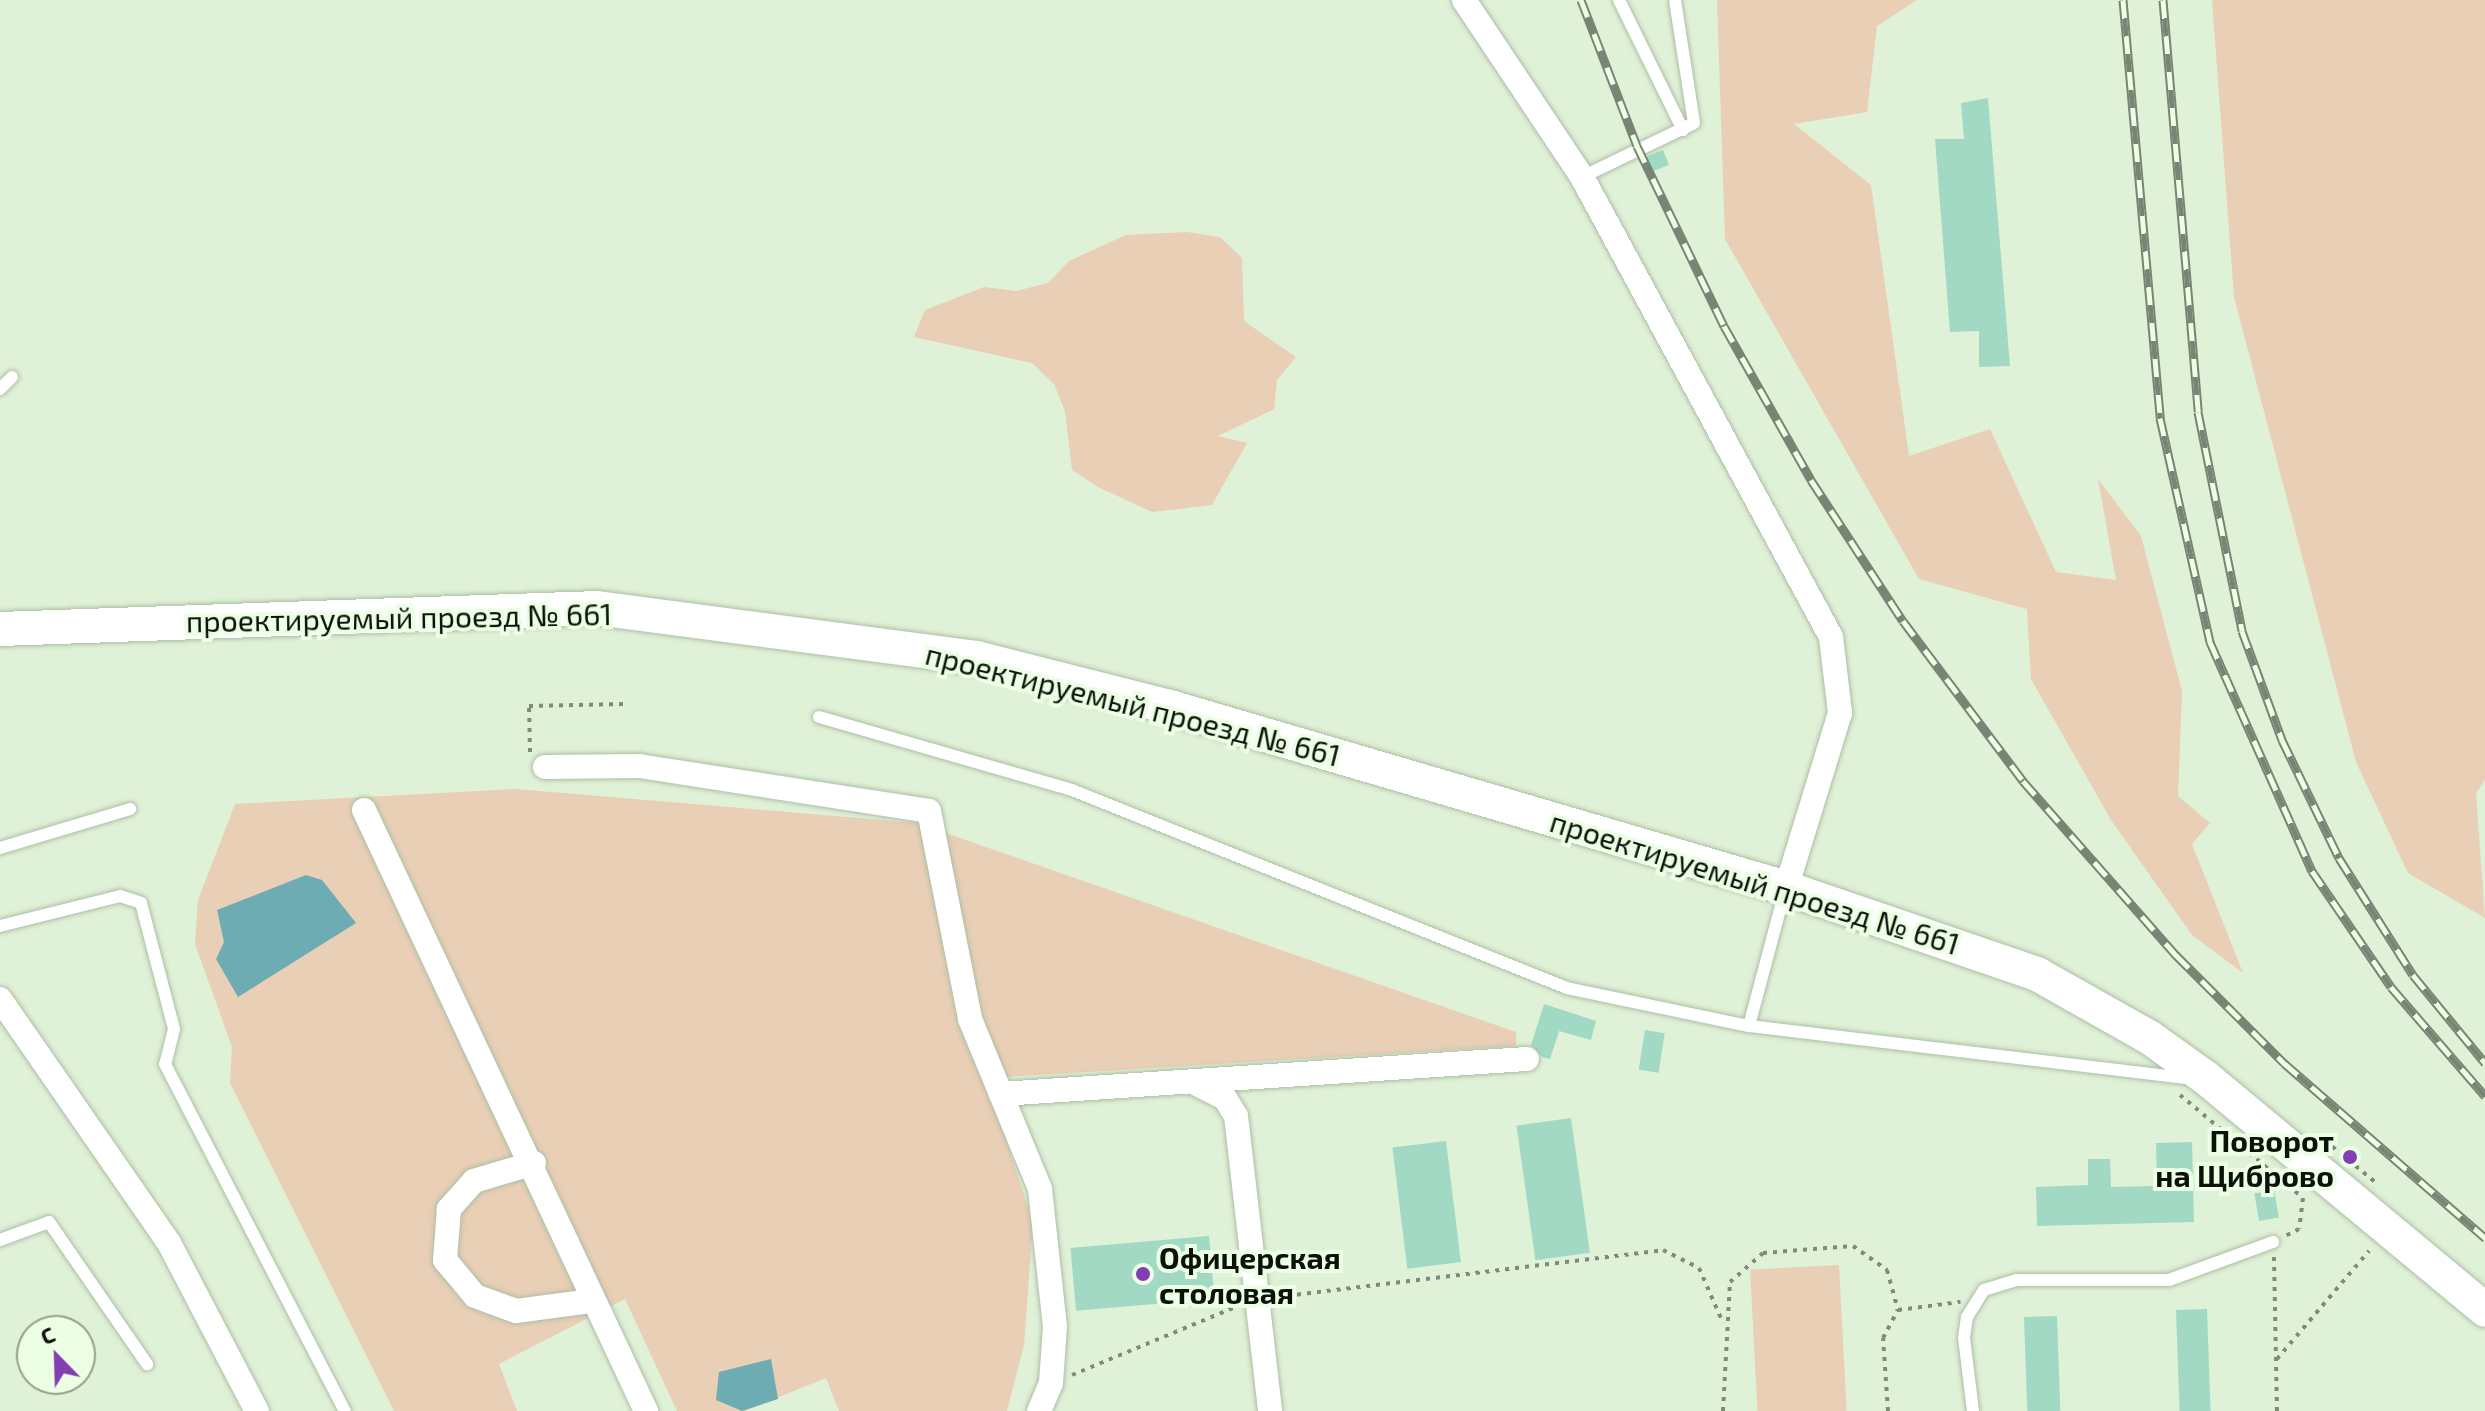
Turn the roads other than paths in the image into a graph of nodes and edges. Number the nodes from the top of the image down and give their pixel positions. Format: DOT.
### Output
graph roads {
  1 [pos="1464,0"];
  2 [pos="1619,0"];
  3 [pos="1675,0"];
  4 [pos="1683,130"];
  5 [pos="1582,177"];
  6 [pos="12,377"];
  7 [pos="0,389"];
  8 [pos="0,629"];
  9 [pos="819,717"];
  10 [pos="545,767"];
  11 [pos="130,809"];
  12 [pos="364,810"];
  13 [pos="0,848"];
  14 [pos="1786,888"];
  15 [pos="0,926"];
  16 [pos="0,999"];
  17 [pos="1749,1026"];
  18 [pos="1527,1059"];
  19 [pos="2206,1078"];
  20 [pos="1197,1084"];
  21 [pos="1001,1094"];
  22 [pos="534,1163"];
  23 [pos="0,1240"];
  24 [pos="2273,1242"];
  25 [pos="592,1301"];
  26 [pos="2485,1310"];
  27 [pos="147,1364"];
  28 [pos="257,1411"];
  29 [pos="345,1411"];
  30 [pos="646,1411"];
  31 [pos="1039,1411"];
  32 [pos="1270,1411"];
  33 [pos="1973,1411"];
  1 -- 5 [label="street"];
  2 -- 4 [label="lane"];
  3 -- 4 [label="lane"];
  4 -- 5 [label="lane"];
  5 -- 14 [label="street"];
  6 -- 7 [label="lane"];
  8 -- 14 [label="main road, проектируемый проезд № 661"];
  9 -- 17 [label="lane"];
  10 -- 21 [label="street"];
  11 -- 13 [label="lane"];
  12 -- 22 [label="street"];
  14 -- 17 [label="lane"];
  14 -- 19 [label="main road, проектируемый проезд № 661"];
  15 -- 29 [label="lane"];
  16 -- 28 [label="street"];
  17 -- 19 [label="lane"];
  18 -- 20 [label="street"];
  19 -- 26 [label="main road, проектируемый проезд № 661"];
  20 -- 21 [label="street"];
  20 -- 32 [label="street"];
  21 -- 31 [label="street"];
  22 -- 25 [label="street"];
  22 -- 25 [label="street"];
  23 -- 27 [label="lane"];
  24 -- 33 [label="lane"];
  25 -- 30 [label="street"];
}
